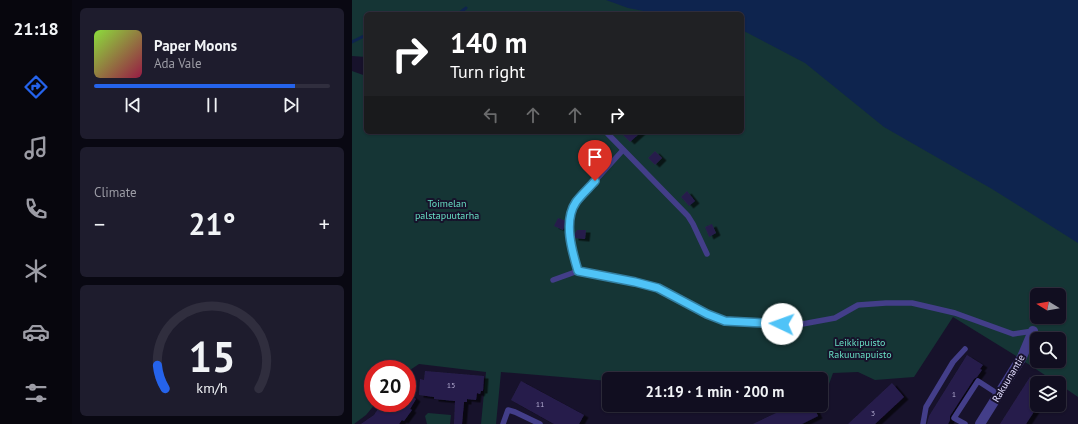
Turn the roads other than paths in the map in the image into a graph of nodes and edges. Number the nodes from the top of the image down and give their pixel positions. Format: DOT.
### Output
graph roads {
  1 [pos="608,134"];
  2 [pos="623,150"];
  3 [pos="707,254"];
  4 [pos="578,271"];
  5 [pos="553,280"];
  6 [pos="1033,331"];
  7 [pos="965,349"];
  8 [pos="998,394"];
  9 [pos="503,424"];
  10 [pos="540,424"];
  11 [pos="923,424"];
  12 [pos="965,424"];
  13 [pos="980,424"];
  1 -- 2 [label="lane"];
  2 -- 3 [label="lane"];
  2 -- 4 [label="lane"];
  4 -- 5 [label="lane"];
  4 -- 6 [label="lane"];
  6 -- 8 [label="street, Rakuunantie"];
  7 -- 11 [label="lane"];
  8 -- 12 [label="lane"];
  8 -- 13 [label="street, Rakuunantie"];
  9 -- 10 [label="lane"];
}
